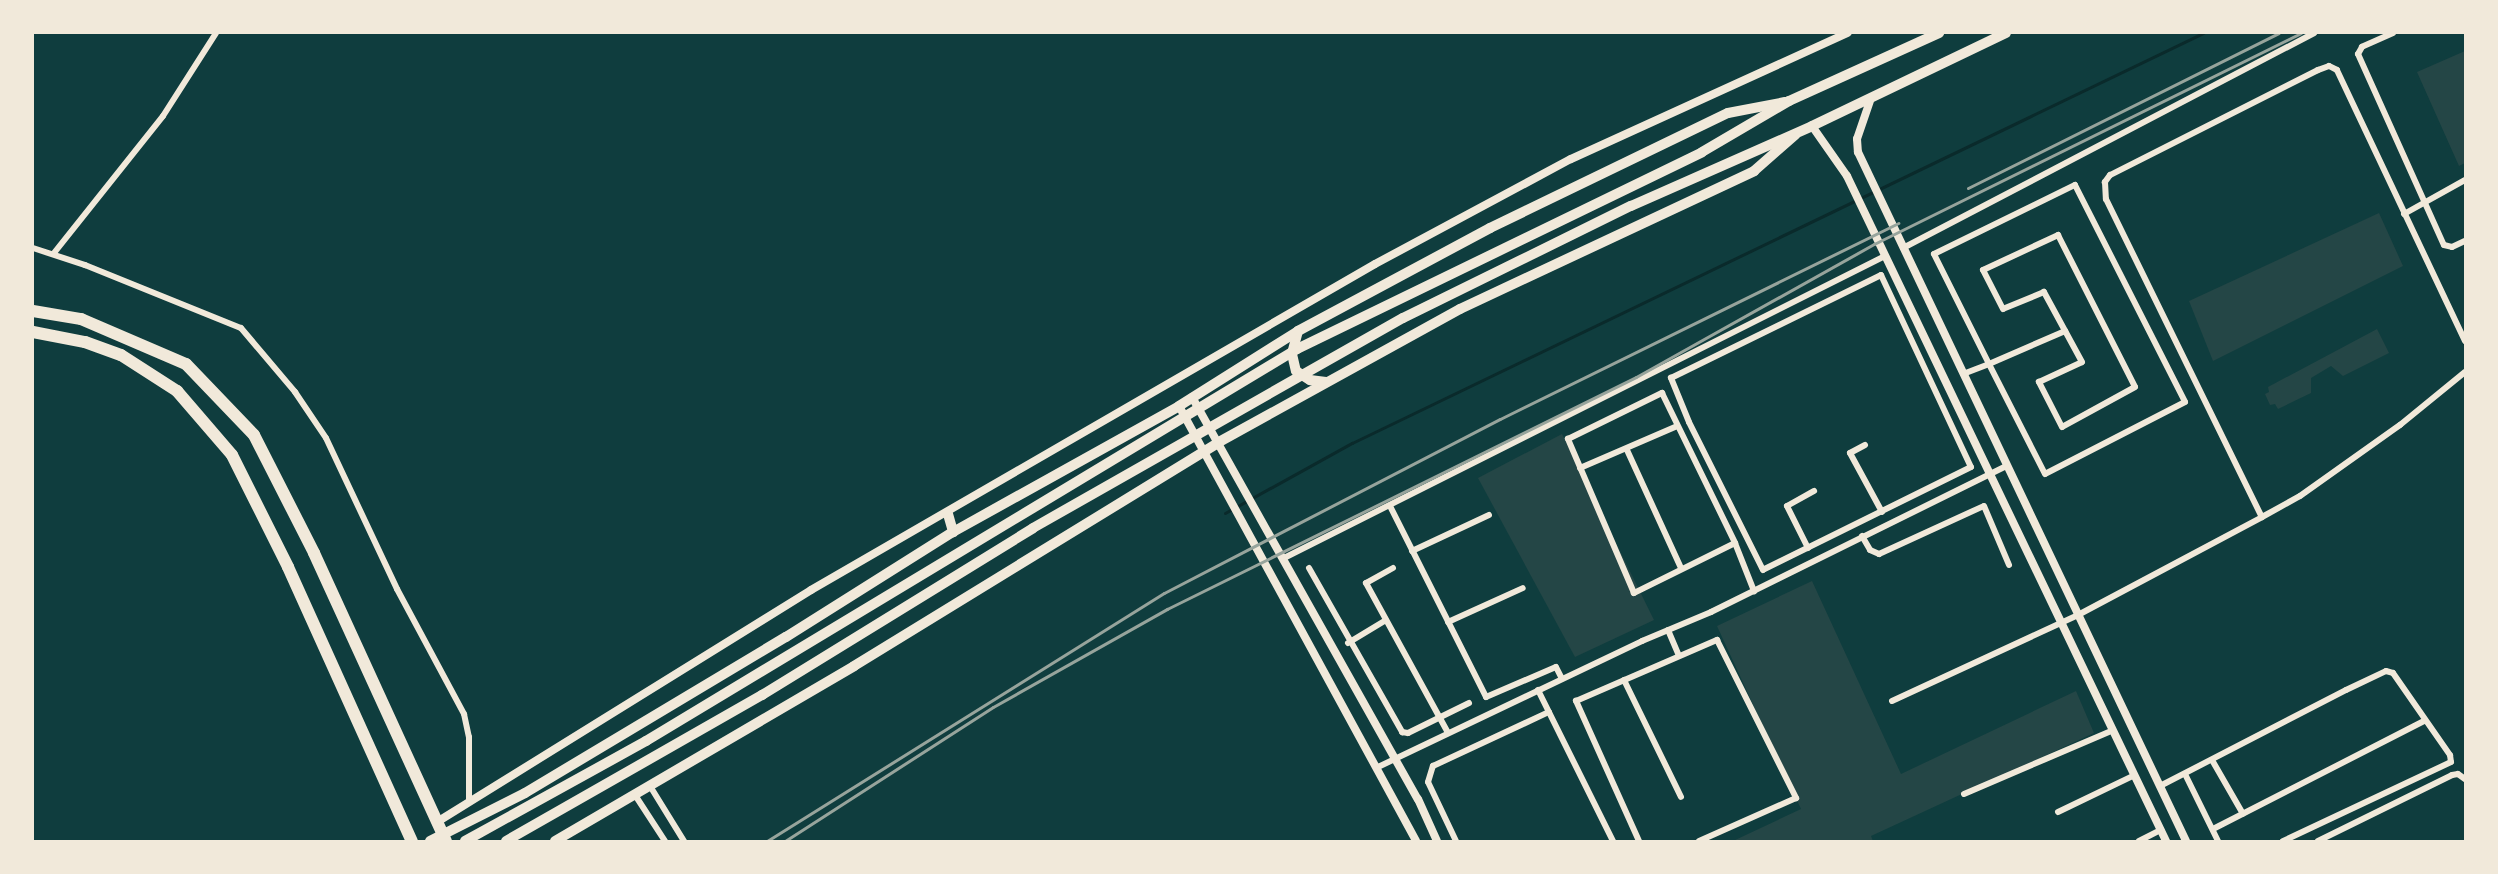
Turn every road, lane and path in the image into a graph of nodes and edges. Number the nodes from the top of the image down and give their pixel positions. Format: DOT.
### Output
graph roads {
  1 [pos="216,33"];
  2 [pos="1848,33"];
  3 [pos="1939,33"];
  4 [pos="2006,33"];
  5 [pos="2314,33"];
  6 [pos="2392,33"];
  7 [pos="1871,98"];
  8 [pos="1789,101"];
  9 [pos="1812,126"];
  10 [pos="1800,130"];
  11 [pos="2465,180"];
  12 [pos="2424,203"];
  13 [pos="2404,214"];
  14 [pos="2465,241"];
  15 [pos="33,248"];
  16 [pos="1903,248"];
  17 [pos="54,253"];
  18 [pos="1885,256"];
  19 [pos="33,311"];
  20 [pos="1298,331"];
  21 [pos="2065,331"];
  22 [pos="33,332"];
  23 [pos="2465,341"];
  24 [pos="1989,364"];
  25 [pos="2465,372"];
  26 [pos="1963,374"];
  27 [pos="1329,381"];
  28 [pos="1192,397"];
  29 [pos="1179,406"];
  30 [pos="1677,426"];
  31 [pos="1219,442"];
  32 [pos="1865,445"];
  33 [pos="1627,450"];
  34 [pos="1205,451"];
  35 [pos="2007,466"];
  36 [pos="1971,467"];
  37 [pos="1581,468"];
  38 [pos="1990,474"];
  39 [pos="1978,480"];
  40 [pos="1814,491"];
  41 [pos="1390,506"];
  42 [pos="1882,512"];
  43 [pos="948,514"];
  44 [pos="1489,515"];
  45 [pos="2262,517"];
  46 [pos="953,532"];
  47 [pos="1862,536"];
  48 [pos="1735,543"];
  49 [pos="1808,548"];
  50 [pos="1412,551"];
  51 [pos="1284,558"];
  52 [pos="2009,565"];
  53 [pos="1772,566"];
  54 [pos="1309,568"];
  55 [pos="1393,568"];
  56 [pos="1681,568"];
  57 [pos="1778,580"];
  58 [pos="1523,588"];
  59 [pos="1754,591"];
  60 [pos="2078,615"];
  61 [pos="1386,620"];
  62 [pos="2061,621"];
  63 [pos="1448,622"];
  64 [pos="1668,630"];
  65 [pos="1348,643"];
  66 [pos="1678,654"];
  67 [pos="1562,679"];
  68 [pos="1624,680"];
  69 [pos="1538,690"];
  70 [pos="1892,701"];
  71 [pos="1469,703"];
  72 [pos="1548,712"];
  73 [pos="1440,717"];
  74 [pos="2424,721"];
  75 [pos="2113,730"];
  76 [pos="1448,733"];
  77 [pos="1395,759"];
  78 [pos="2212,760"];
  79 [pos="1378,767"];
  80 [pos="2185,774"];
  81 [pos="2135,775"];
  82 [pos="2465,779"];
  83 [pos="650,786"];
  84 [pos="2160,786"];
  85 [pos="1964,794"];
  86 [pos="636,795"];
  87 [pos="1681,797"];
  88 [pos="469,802"];
  89 [pos="2058,812"];
  90 [pos="2243,814"];
  91 [pos="437,822"];
  92 [pos="2213,829"];
  93 [pos="2161,830"];
  94 [pos="444,837"];
  95 [pos="412,841"];
  96 [pos="430,841"];
  97 [pos="465,841"];
  98 [pos="506,841"];
  99 [pos="555,841"];
  100 [pos="665,841"];
  101 [pos="684,841"];
  102 [pos="1416,841"];
  103 [pos="1437,841"];
  104 [pos="1456,841"];
  105 [pos="1613,841"];
  106 [pos="1639,841"];
  107 [pos="1698,841"];
  108 [pos="2139,841"];
  109 [pos="2166,841"];
  110 [pos="2186,841"];
  111 [pos="2218,841"];
  112 [pos="2283,841"];
  113 [pos="2318,841"];
  1 -- 17 [label="street"];
  2 -- 43 [label="street"];
  3 -- 8 [label="main road"];
  4 -- 7 [label="main road"];
  5 -- 16 [label="street"];
  6 -- 12 [label="street"];
  7 -- 9 [label="main road"];
  7 -- 16 [label="street"];
  8 -- 20 [label="main road"];
  8 -- 97 [label="main road"];
  9 -- 10 [label="main road"];
  9 -- 18 [label="street"];
  10 -- 27 [label="main road"];
  10 -- 98 [label="main road"];
  11 -- 12 [label="street"];
  12 -- 13 [label="street"];
  12 -- 14 [label="street"];
  13 -- 23 [label="street"];
  13 -- 45 [label="street"];
  15 -- 17 [label="street"];
  16 -- 26 [label="street"];
  17 -- 88 [label="street"];
  18 -- 38 [label="street"];
  18 -- 41 [label="street"];
  19 -- 91 [label="highway"];
  20 -- 27 [label="main road"];
  20 -- 28 [label="main road"];
  21 -- 21 [label="street"];
  21 -- 24 [label="street"];
  22 -- 95 [label="highway"];
  24 -- 24 [label="street"];
  24 -- 26 [label="street"];
  25 -- 45 [label="street"];
  26 -- 35 [label="street"];
  27 -- 31 [label="main road"];
  28 -- 29 [label="main road"];
  28 -- 31 [label="street"];
  29 -- 34 [label="street"];
  29 -- 46 [label="main road"];
  30 -- 33 [label="street"];
  30 -- 37 [label="street"];
  30 -- 48 [label="street"];
  31 -- 34 [label="main road"];
  31 -- 51 [label="street"];
  32 -- 42 [label="street"];
  33 -- 37 [label="street"];
  33 -- 56 [label="street"];
  34 -- 79 [label="street"];
  34 -- 83 [label="main road"];
  35 -- 38 [label="street"];
  35 -- 60 [label="street"];
  36 -- 39 [label="street"];
  36 -- 42 [label="street"];
  36 -- 53 [label="street"];
  37 -- 56 [label="street"];
  38 -- 39 [label="street"];
  38 -- 62 [label="street"];
  39 -- 47 [label="street"];
  40 -- 49 [label="street"];
  41 -- 50 [label="street"];
  41 -- 51 [label="street"];
  42 -- 49 [label="street"];
  43 -- 46 [label="main road"];
  43 -- 88 [label="street"];
  44 -- 50 [label="street"];
  45 -- 60 [label="street"];
  46 -- 94 [label="main road"];
  47 -- 52 [label="street"];
  47 -- 57 [label="street"];
  48 -- 56 [label="street"];
  48 -- 59 [label="street"];
  49 -- 53 [label="street"];
  50 -- 63 [label="street"];
  51 -- 77 [label="street"];
  53 -- 57 [label="street"];
  54 -- 65 [label="street"];
  55 -- 61 [label="street"];
  57 -- 59 [label="street"];
  58 -- 63 [label="street"];
  59 -- 64 [label="street"];
  60 -- 62 [label="street"];
  60 -- 84 [label="street"];
  61 -- 65 [label="street"];
  61 -- 73 [label="street"];
  62 -- 70 [label="street"];
  62 -- 75 [label="street"];
  63 -- 67 [label="street"];
  64 -- 66 [label="street"];
  64 -- 67 [label="street"];
  65 -- 73 [label="street"];
  66 -- 68 [label="street"];
  66 -- 107 [label="street"];
  67 -- 69 [label="street"];
  68 -- 87 [label="street"];
  68 -- 106 [label="street"];
  69 -- 72 [label="street"];
  69 -- 76 [label="street"];
  71 -- 73 [label="street"];
  72 -- 104 [label="street"];
  72 -- 105 [label="street"];
  73 -- 76 [label="street"];
  74 -- 78 [label="street"];
  74 -- 90 [label="street"];
  74 -- 112 [label="street"];
  75 -- 81 [label="street"];
  75 -- 85 [label="street"];
  76 -- 77 [label="street"];
  77 -- 79 [label="street"];
  77 -- 103 [label="street"];
  78 -- 80 [label="street"];
  78 -- 90 [label="street"];
  79 -- 102 [label="street"];
  80 -- 84 [label="street"];
  80 -- 92 [label="street"];
  81 -- 89 [label="street"];
  81 -- 93 [label="street"];
  82 -- 113 [label="street"];
  83 -- 86 [label="main road"];
  83 -- 101 [label="street"];
  84 -- 110 [label="street"];
  86 -- 99 [label="main road"];
  86 -- 100 [label="street"];
  88 -- 91 [label="street"];
  90 -- 92 [label="street"];
  91 -- 94 [label="highway"];
  92 -- 111 [label="street"];
  93 -- 108 [label="street"];
  93 -- 109 [label="street"];
  94 -- 96 [label="main road"];
}
